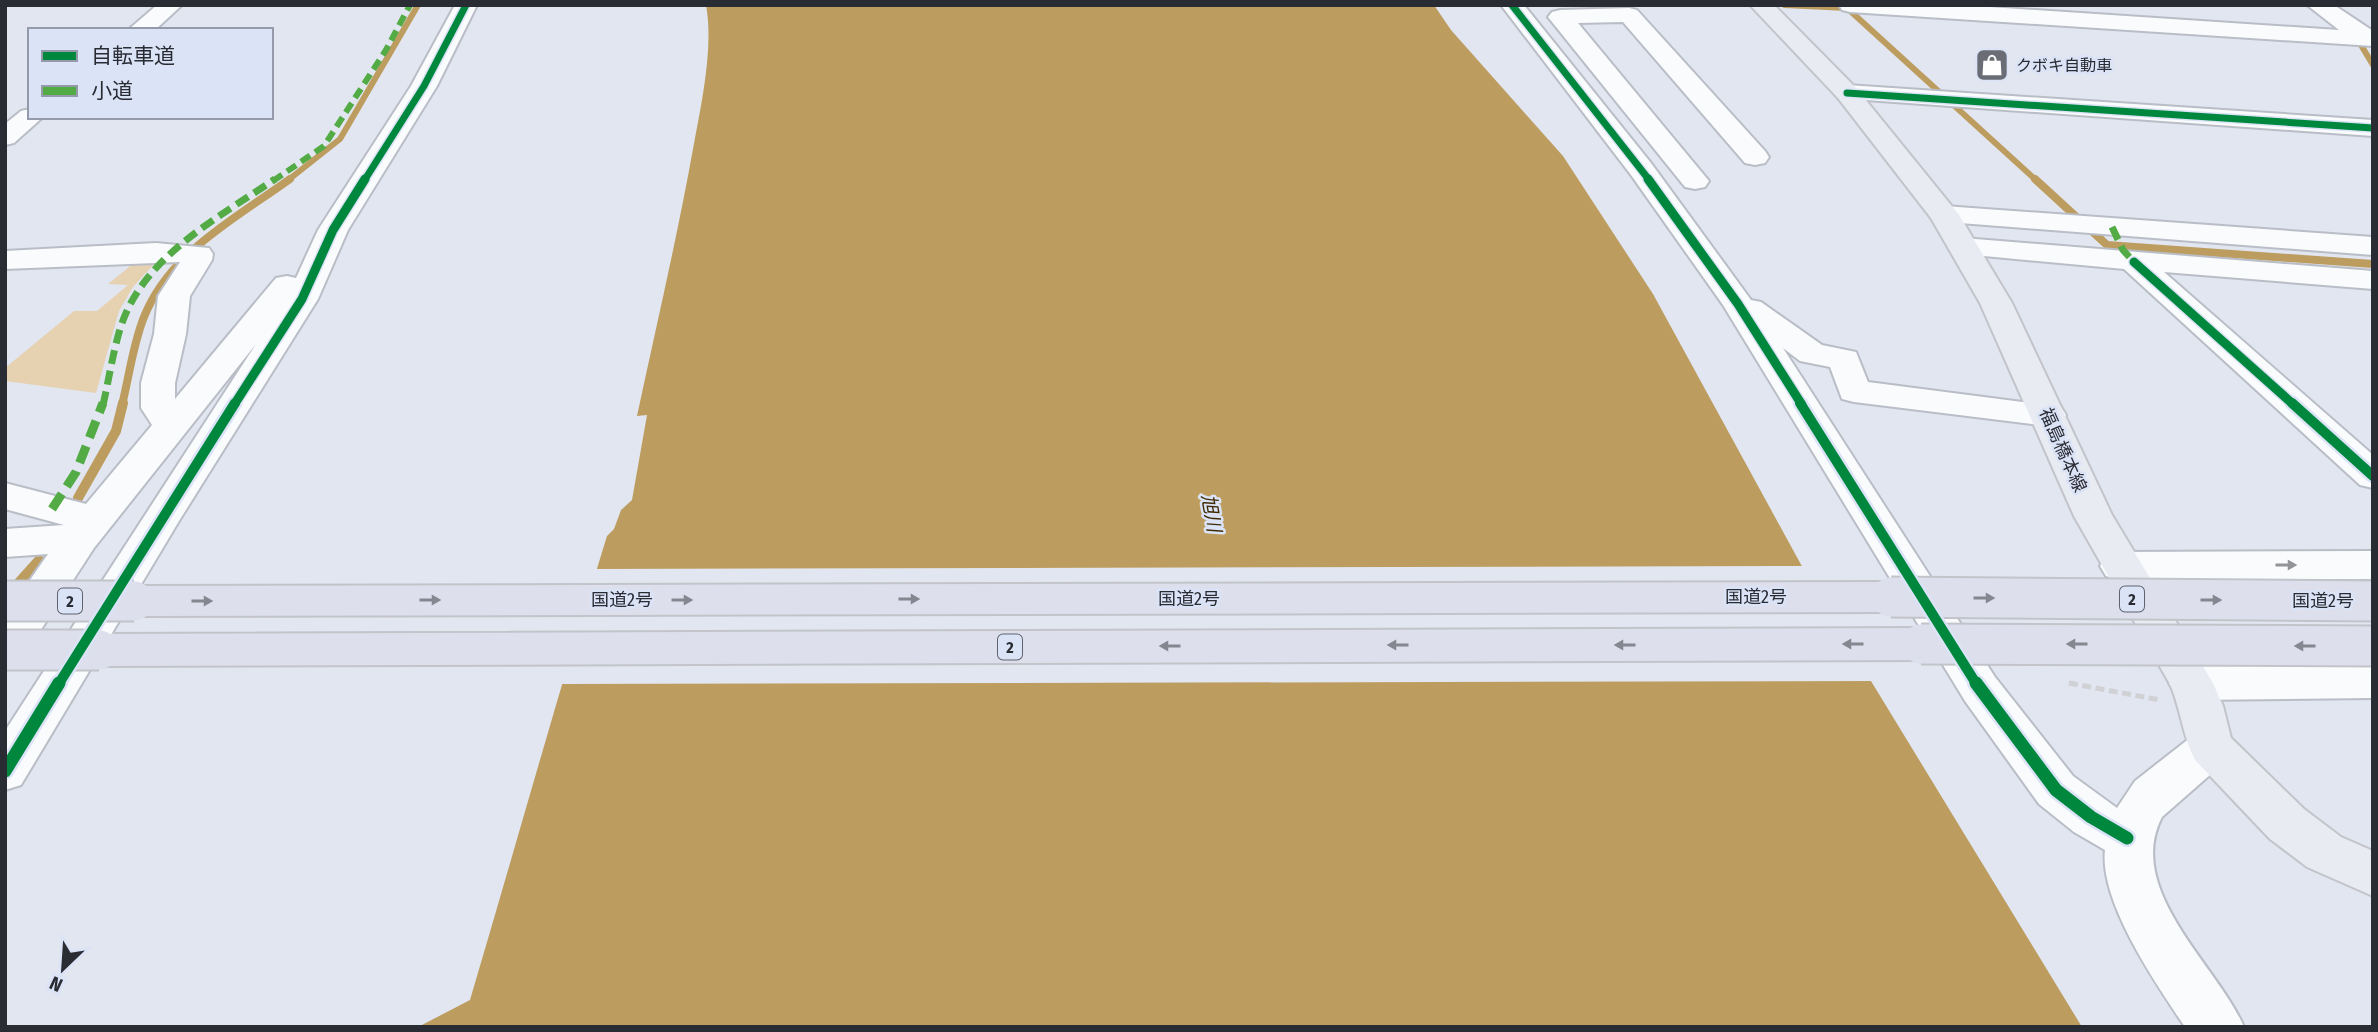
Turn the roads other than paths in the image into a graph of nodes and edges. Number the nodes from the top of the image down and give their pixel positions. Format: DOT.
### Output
graph roads {
  1 [pos="171,5"];
  2 [pos="466,5"];
  3 [pos="1512,5"];
  4 [pos="1761,5"];
  5 [pos="1850,5"];
  6 [pos="2109,5"];
  7 [pos="2318,5"];
  8 [pos="1885,7"];
  9 [pos="2015,11"];
  10 [pos="2131,24"];
  11 [pos="142,28"];
  12 [pos="2371,39"];
  13 [pos="1699,92"];
  14 [pos="1847,93"];
  15 [pos="1626,98"];
  16 [pos="28,119"];
  17 [pos="2373,128"];
  18 [pos="5,137"];
  19 [pos="1755,158"];
  20 [pos="1641,169"];
  21 [pos="1695,181"];
  22 [pos="1944,215"];
  23 [pos="333,230"];
  24 [pos="2373,246"];
  25 [pos="1963,247"];
  26 [pos="5,260"];
  27 [pos="2127,261"];
  28 [pos="2373,280"];
  29 [pos="1738,304"];
  30 [pos="2048,415"];
  31 [pos="173,422"];
  32 [pos="2373,476"];
  33 [pos="5,496"];
  34 [pos="87,529"];
  35 [pos="5,543"];
  36 [pos="2373,565"];
  37 [pos="2120,566"];
  38 [pos="5,601"];
  39 [pos="2373,601"];
  40 [pos="2373,646"];
  41 [pos="5,650"];
  42 [pos="2373,681"];
  43 [pos="2190,682"];
  44 [pos="2211,747"];
  45 [pos="5,771"];
  46 [pos="2127,838"];
  47 [pos="2373,874"];
  48 [pos="2217,1027"];
  1 -- 11 [label="street"];
  2 -- 23 [label="street"];
  3 -- 20 [label="street"];
  4 -- 14 [label="main road, 福島橋本線"];
  5 -- 8 [label="street"];
  6 -- 10 [label="street"];
  7 -- 12 [label="street"];
  8 -- 9 [label="street"];
  9 -- 10 [label="street"];
  10 -- 12 [label="street"];
  13 -- 15 [label="street"];
  13 -- 15 [label="street"];
  13 -- 19 [label="street"];
  14 -- 17 [label="street"];
  14 -- 22 [label="main road, 福島橋本線"];
  15 -- 20 [label="street"];
  15 -- 21 [label="street"];
  16 -- 18 [label="street"];
  20 -- 29 [label="street"];
  22 -- 24 [label="street"];
  22 -- 25 [label="main road, 福島橋本線"];
  23 -- 31 [label="street"];
  23 -- 45 [label="street"];
  25 -- 27 [label="street"];
  25 -- 30 [label="main road, 福島橋本線"];
  26 -- 31 [label="street"];
  27 -- 28 [label="street"];
  27 -- 32 [label="street"];
  29 -- 30 [label="street"];
  29 -- 46 [label="street"];
  30 -- 37 [label="main road, 福島橋本線"];
  31 -- 34 [label="street"];
  33 -- 34 [label="street"];
  34 -- 35 [label="street"];
  34 -- 41 [label="street"];
  37 -- 36 [label="street, one-way"];
  37 -- 43 [label="main road, 福島橋本線"];
  38 -- 39 [label="highway, 国道2号 / 2, one-way, bridge"];
  40 -- 41 [label="highway, 2, one-way, bridge"];
  42 -- 43 [label="street"];
  43 -- 44 [label="main road, 福島橋本線"];
  44 -- 46 [label="street"];
  44 -- 47 [label="main road"];
  46 -- 48 [label="street"];
}
